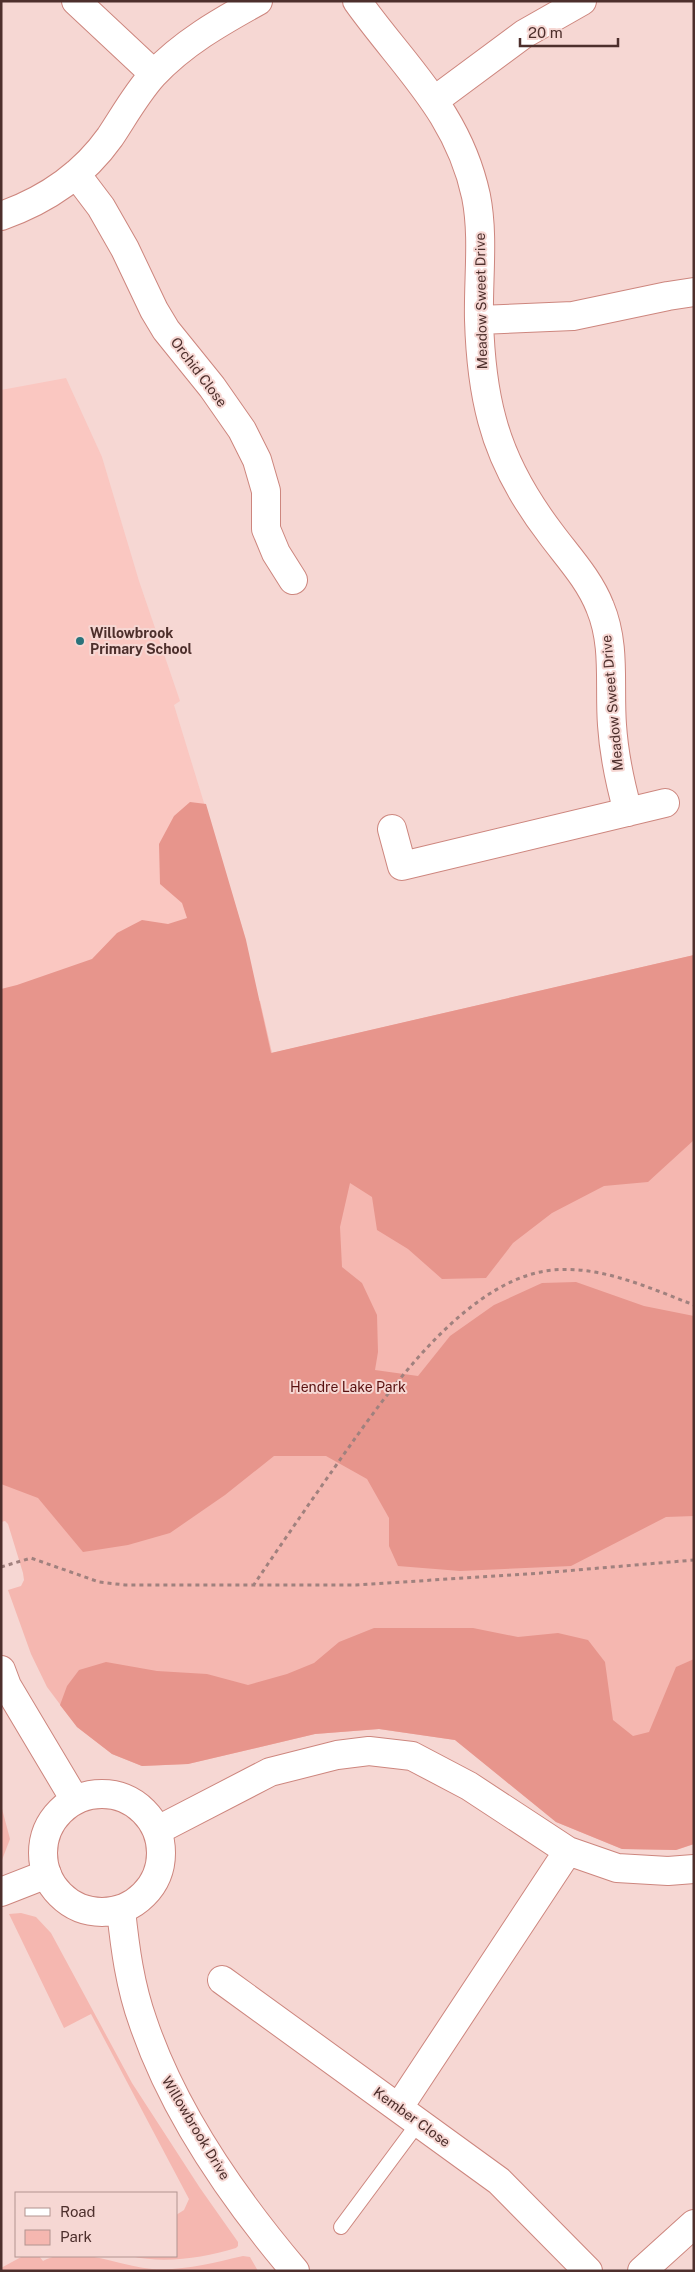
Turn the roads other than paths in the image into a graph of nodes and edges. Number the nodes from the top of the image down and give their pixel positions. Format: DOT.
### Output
graph roads {
  1 [pos="76,1"];
  2 [pos="258,1"];
  3 [pos="357,1"];
  4 [pos="582,1"];
  5 [pos="154,74"];
  6 [pos="435,100"];
  7 [pos="76,174"];
  8 [pos="1,216"];
  9 [pos="694,292"];
  10 [pos="479,320"];
  11 [pos="293,580"];
  12 [pos="664,803"];
  13 [pos="628,812"];
  14 [pos="392,829"];
  15 [pos="1,1670"];
  16 [pos="75,1800"];
  17 [pos="158,1830"];
  18 [pos="568,1851"];
  19 [pos="694,1869"];
  20 [pos="47,1874"];
  21 [pos="1,1892"];
  22 [pos="121,1910"];
  23 [pos="222,1980"];
  24 [pos="409,2114"];
  25 [pos="694,2224"];
  26 [pos="341,2227"];
  27 [pos="295,2271"];
  28 [pos="588,2271"];
  29 [pos="642,2271"];
  1 -- 5 [label="street"];
  2 -- 5 [label="street"];
  3 -- 6 [label="street, Meadow Sweet Drive"];
  4 -- 6 [label="street"];
  5 -- 7 [label="street"];
  6 -- 10 [label="street, Meadow Sweet Drive"];
  7 -- 8 [label="street"];
  7 -- 11 [label="street, Orchid Close"];
  9 -- 10 [label="street"];
  10 -- 13 [label="street, Meadow Sweet Drive"];
  12 -- 13 [label="street"];
  13 -- 14 [label="street"];
  15 -- 16 [label="street"];
  16 -- 17 [label="street"];
  16 -- 20 [label="street"];
  17 -- 18 [label="street"];
  17 -- 22 [label="street"];
  18 -- 19 [label="street"];
  18 -- 24 [label="street"];
  20 -- 21 [label="street"];
  20 -- 22 [label="street"];
  22 -- 27 [label="street, Willowbrook Drive"];
  23 -- 24 [label="street, Kember Close"];
  24 -- 26 [label="lane"];
  24 -- 28 [label="street, Kember Close"];
  25 -- 29 [label="street"];
}
